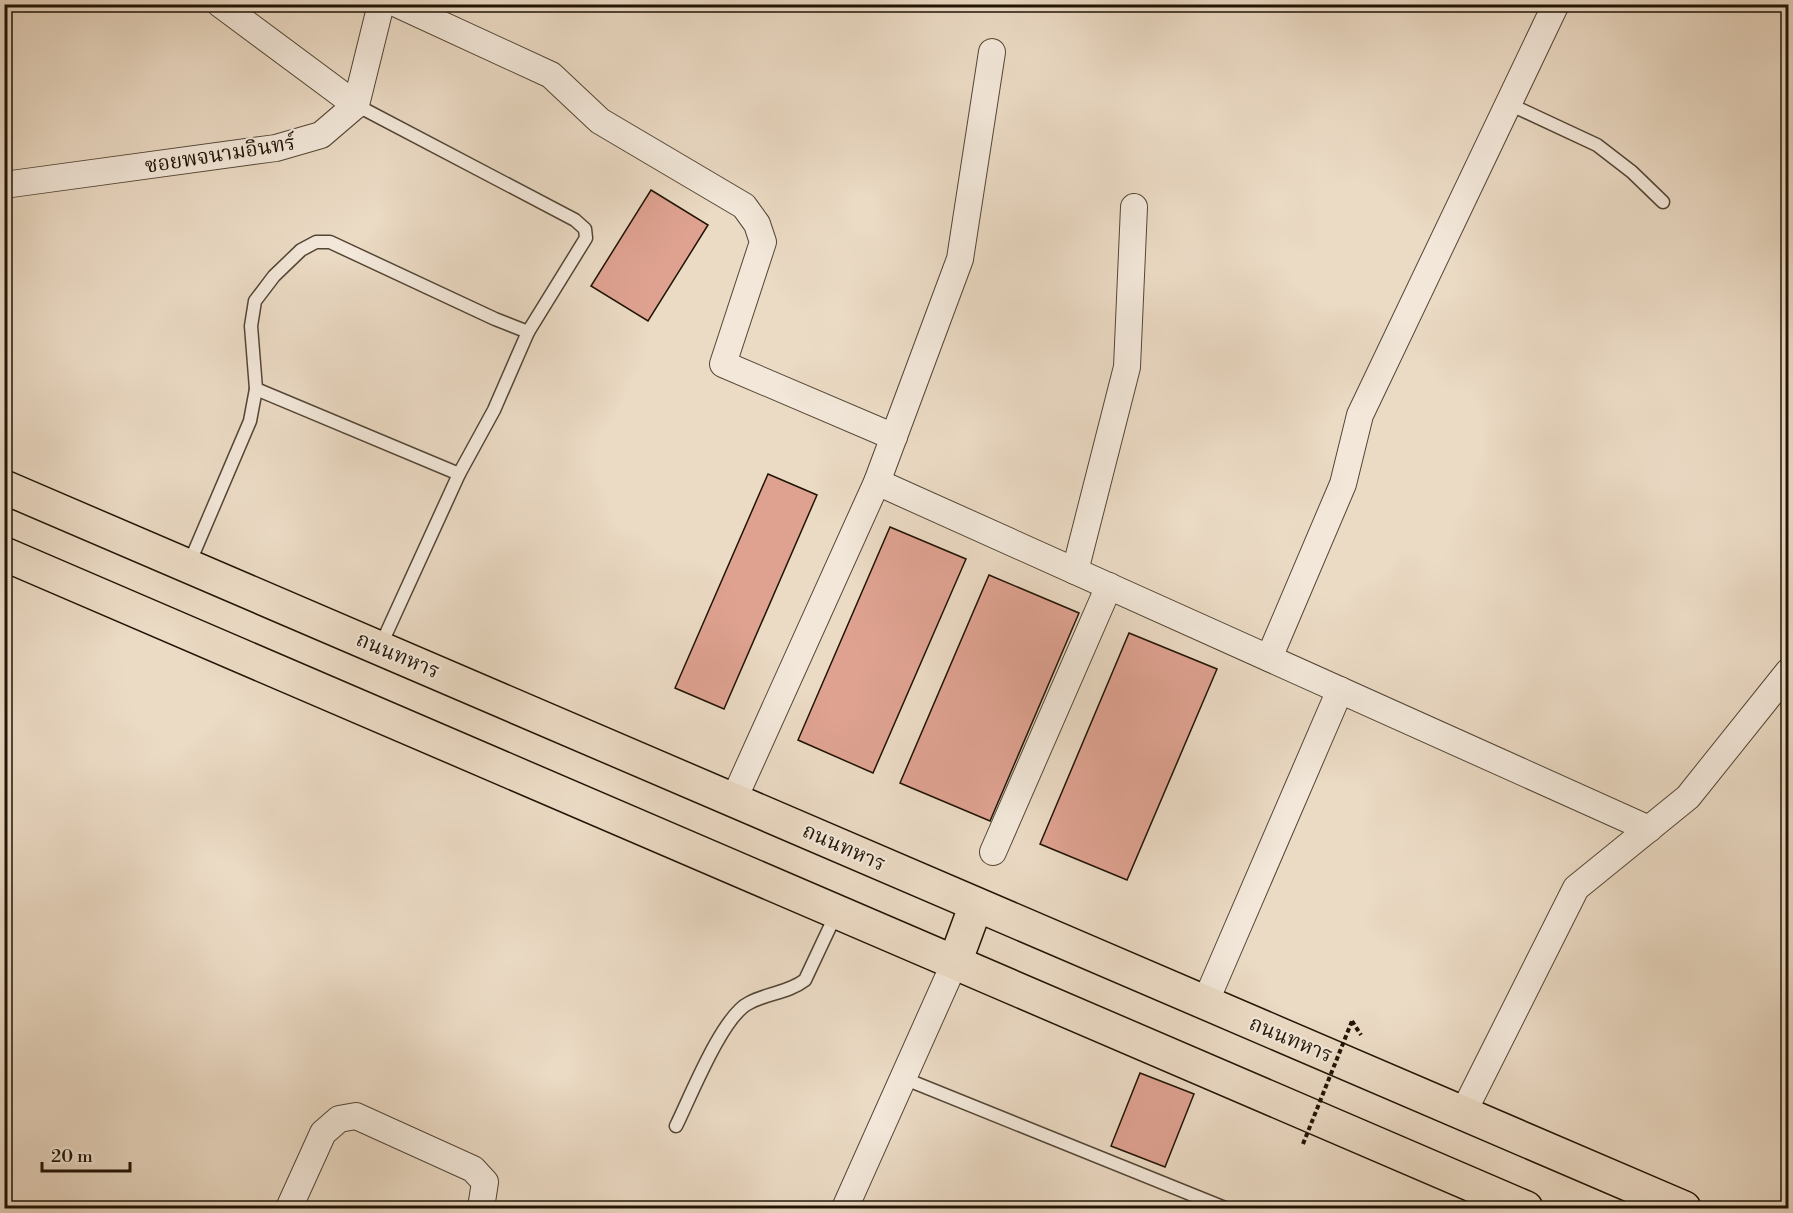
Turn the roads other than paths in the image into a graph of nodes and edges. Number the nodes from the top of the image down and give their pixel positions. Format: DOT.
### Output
graph roads {
  1 [pos="220,4"];
  2 [pos="381,4"];
  3 [pos="397,4"];
  4 [pos="1556,4"];
  5 [pos="992,52"];
  6 [pos="1509,104"];
  7 [pos="357,105"];
  8 [pos="4,185"];
  9 [pos="1663,202"];
  10 [pos="1134,207"];
  11 [pos="528,332"];
  12 [pos="256,389"];
  13 [pos="894,437"];
  14 [pos="459,474"];
  15 [pos="877,482"];
  16 [pos="4,487"];
  17 [pos="4,554"];
  18 [pos="188,565"];
  19 [pos="1075,571"];
  20 [pos="1109,586"];
  21 [pos="380,647"];
  22 [pos="1269,658"];
  23 [pos="1788,672"];
  24 [pos="1340,690"];
  25 [pos="734,799"];
  26 [pos="1649,829"];
  27 [pos="993,852"];
  28 [pos="976,904"];
  29 [pos="836,913"];
  30 [pos="955,962"];
  31 [pos="1205,1003"];
  32 [pos="903,1078"];
  33 [pos="1463,1113"];
  34 [pos="676,1126"];
  35 [pos="1522,1208"];
  36 [pos="289,1209"];
  37 [pos="481,1209"];
  38 [pos="845,1209"];
  39 [pos="1225,1209"];
  40 [pos="1684,1209"];
  1 -- 7 [label="street"];
  2 -- 7 [label="street"];
  3 -- 13 [label="street"];
  4 -- 6 [label="street"];
  5 -- 13 [label="street"];
  6 -- 9 [label="lane"];
  6 -- 22 [label="street"];
  7 -- 8 [label="street, ซอยพจนามอินทร์"];
  7 -- 11 [label="lane"];
  10 -- 19 [label="street"];
  11 -- 12 [label="lane"];
  11 -- 14 [label="lane"];
  12 -- 14 [label="lane"];
  12 -- 18 [label="lane"];
  13 -- 15 [label="street"];
  14 -- 21 [label="lane"];
  15 -- 19 [label="street"];
  15 -- 25 [label="street"];
  16 -- 18 [label="main road, ถนนทหาร"];
  17 -- 29 [label="main road"];
  18 -- 21 [label="main road, ถนนทหาร"];
  19 -- 20 [label="street"];
  20 -- 22 [label="street"];
  20 -- 27 [label="street"];
  21 -- 25 [label="main road, ถนนทหาร"];
  22 -- 24 [label="street"];
  23 -- 26 [label="street"];
  24 -- 26 [label="street"];
  24 -- 31 [label="street"];
  25 -- 28 [label="main road, ถนนทหาร"];
  26 -- 33 [label="street"];
  28 -- 30 [label="main road"];
  28 -- 31 [label="main road, ถนนทหาร"];
  29 -- 30 [label="main road"];
  29 -- 34 [label="lane"];
  30 -- 32 [label="street"];
  30 -- 35 [label="main road"];
  31 -- 33 [label="main road, ถนนทหาร"];
  32 -- 38 [label="street"];
  32 -- 39 [label="lane"];
  33 -- 40 [label="main road, ถนนทหาร"];
  36 -- 37 [label="street"];
}
